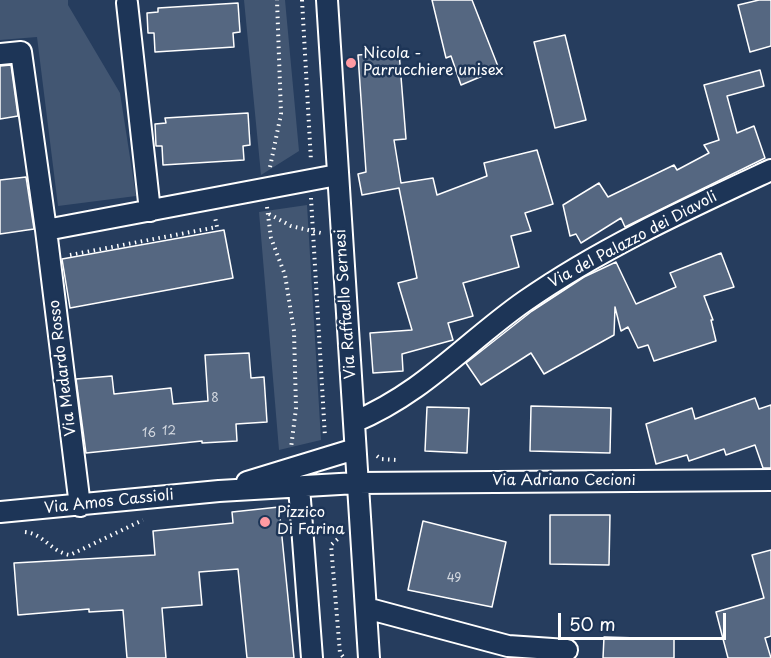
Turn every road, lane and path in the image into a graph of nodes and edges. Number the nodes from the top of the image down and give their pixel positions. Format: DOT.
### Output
graph roads {
  1 [pos="277,0"];
  2 [pos="302,0"];
  3 [pos="327,0"];
  4 [pos="127,3"];
  5 [pos="0,54"];
  6 [pos="311,167"];
  7 [pos="771,170"];
  8 [pos="269,174"];
  9 [pos="337,175"];
  10 [pos="300,200"];
  11 [pos="278,204"];
  12 [pos="267,206"];
  13 [pos="257,208"];
  14 [pos="150,211"];
  15 [pos="225,213"];
  16 [pos="268,214"];
  17 [pos="215,216"];
  18 [pos="207,217"];
  19 [pos="46,230"];
  20 [pos="313,231"];
  21 [pos="321,233"];
  22 [pos="60,257"];
  23 [pos="354,422"];
  24 [pos="326,444"];
  25 [pos="365,448"];
  26 [pos="291,454"];
  27 [pos="396,459"];
  28 [pos="771,480"];
  29 [pos="357,483"];
  30 [pos="299,487"];
  31 [pos="219,491"];
  32 [pos="80,506"];
  33 [pos="0,512"];
  34 [pos="153,518"];
  35 [pos="338,528"];
  36 [pos="16,531"];
  37 [pos="366,608"];
  38 [pos="567,650"];
  39 [pos="312,658"];
  40 [pos="344,658"];
  41 [pos="369,658"];
  1 -- 8 [label="path"];
  2 -- 6 [label="path"];
  3 -- 9 [label="street, Via Raffaello Sernesi"];
  4 -- 14 [label="street"];
  5 -- 19 [label="street, Via Medardo Rosso"];
  7 -- 23 [label="street, Via del Palazzo dei Diavoli"];
  9 -- 14 [label="street"];
  9 -- 23 [label="street, Via Raffaello Sernesi"];
  10 -- 20 [label="path"];
  11 -- 12 [label="path"];
  12 -- 13 [label="path"];
  12 -- 16 [label="path"];
  14 -- 19 [label="street"];
  15 -- 17 [label="path"];
  16 -- 20 [label="path"];
  16 -- 26 [label="path"];
  17 -- 18 [label="path"];
  17 -- 22 [label="path"];
  19 -- 32 [label="street, Via Medardo Rosso"];
  20 -- 21 [label="path"];
  20 -- 24 [label="path"];
  23 -- 25 [label="street, Via Raffaello Sernesi"];
  25 -- 27 [label="path"];
  25 -- 29 [label="street, Via Raffaello Sernesi"];
  25 -- 31 [label="street, Via Amos Cassioli"];
  28 -- 29 [label="street, Via Adriano Cecioni"];
  29 -- 30 [label="street, Via Amos Cassioli"];
  29 -- 37 [label="street, Via Raffaello Sernesi"];
  30 -- 31 [label="street, Via Amos Cassioli"];
  30 -- 39 [label="street"];
  31 -- 32 [label="street, Via Amos Cassioli"];
  32 -- 33 [label="street, Via Amos Cassioli"];
  34 -- 36 [label="path"];
  35 -- 40 [label="path"];
  37 -- 38 [label="street"];
  37 -- 41 [label="street, Via Raffaello Sernesi"];
}
